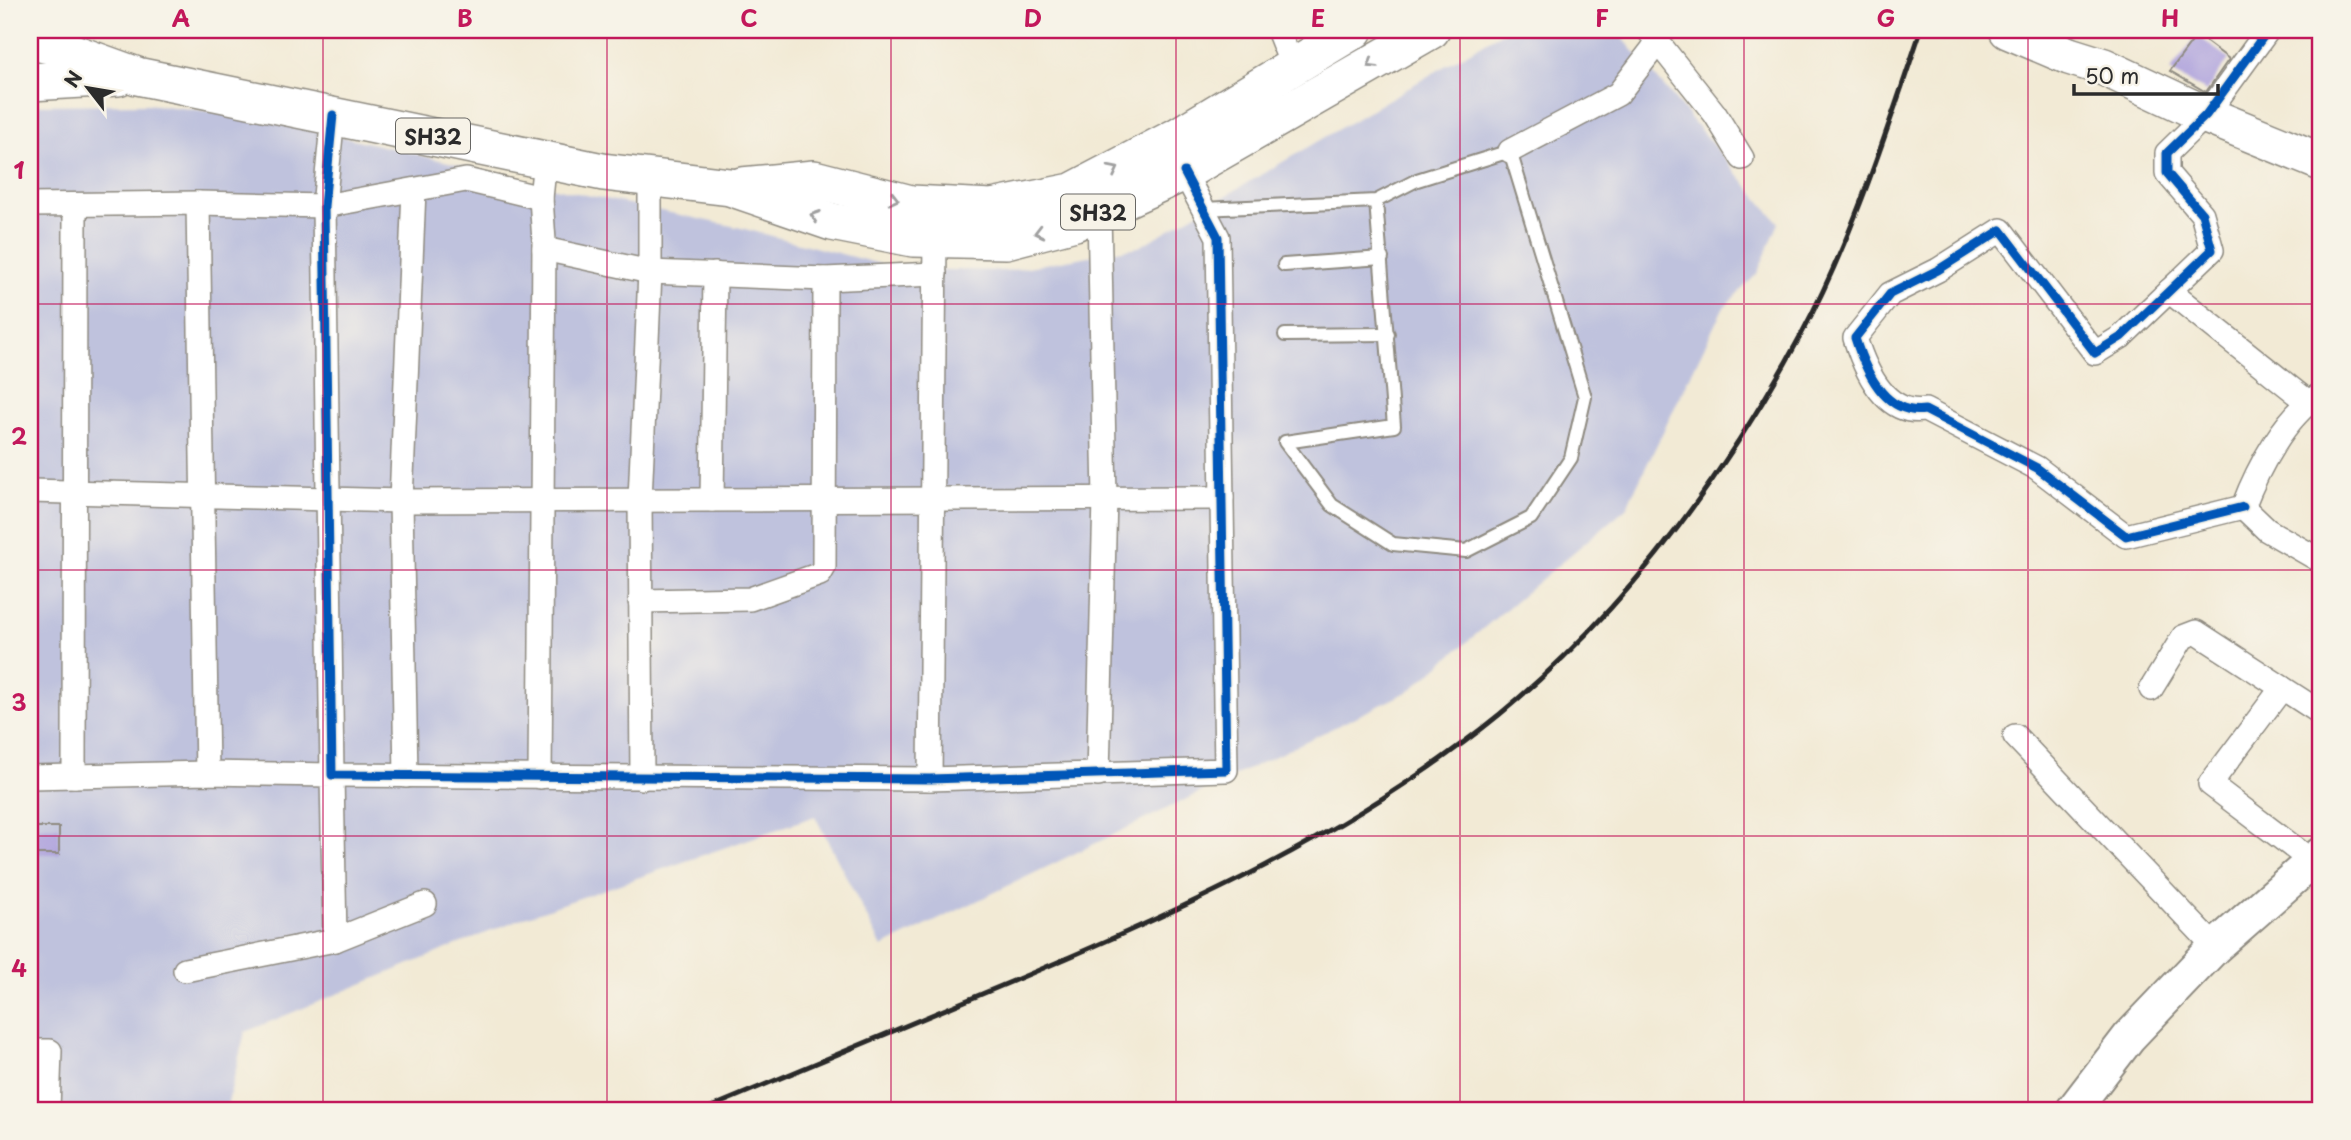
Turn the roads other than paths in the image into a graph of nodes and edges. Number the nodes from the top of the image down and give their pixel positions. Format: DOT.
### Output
graph roads {
  1 [pos="1279,30"];
  2 [pos="1353,30"];
  3 [pos="1431,30"];
  4 [pos="2008,30"];
  5 [pos="2039,30"];
  6 [pos="2268,30"];
  7 [pos="1653,36"];
  8 [pos="30,41"];
  9 [pos="2104,67"];
  10 [pos="1293,68"];
  11 [pos="137,76"];
  12 [pos="30,82"];
  13 [pos="333,115"];
  14 [pos="2206,115"];
  15 [pos="1510,150"];
  16 [pos="1742,158"];
  17 [pos="545,160"];
  18 [pos="2321,162"];
  19 [pos="1184,172"];
  20 [pos="650,178"];
  21 [pos="730,187"];
  22 [pos="414,190"];
  23 [pos="541,198"];
  24 [pos="1376,201"];
  25 [pos="198,203"];
  26 [pos="30,205"];
  27 [pos="75,205"];
  28 [pos="324,206"];
  29 [pos="1203,209"];
  30 [pos="1099,211"];
  31 [pos="935,239"];
  32 [pos="544,249"];
  33 [pos="1382,258"];
  34 [pos="1284,265"];
  35 [pos="650,271"];
  36 [pos="715,274"];
  37 [pos="935,274"];
  38 [pos="825,279"];
  39 [pos="2169,291"];
  40 [pos="1388,334"];
  41 [pos="1285,335"];
  42 [pos="2315,398"];
  43 [pos="30,491"];
  44 [pos="76,492"];
  45 [pos="203,494"];
  46 [pos="1105,498"];
  47 [pos="1222,498"];
  48 [pos="823,499"];
  49 [pos="932,499"];
  50 [pos="326,500"];
  51 [pos="542,500"];
  52 [pos="640,500"];
  53 [pos="712,500"];
  54 [pos="401,501"];
  55 [pos="2243,508"];
  56 [pos="2321,561"];
  57 [pos="639,601"];
  58 [pos="2282,688"];
  59 [pos="2151,689"];
  60 [pos="2321,713"];
  61 [pos="2015,736"];
  62 [pos="207,772"];
  63 [pos="332,775"];
  64 [pos="1098,775"];
  65 [pos="74,776"];
  66 [pos="406,776"];
  67 [pos="30,777"];
  68 [pos="541,777"];
  69 [pos="642,778"];
  70 [pos="930,779"];
  71 [pos="2317,858"];
  72 [pos="425,904"];
  73 [pos="335,940"];
  74 [pos="2215,947"];
  75 [pos="185,970"];
  76 [pos="30,1051"];
  77 [pos="48,1110"];
  78 [pos="2073,1110"];
  1 -- 10 [label="street"];
  2 -- 10 [label="main road, SH32"];
  3 -- 19 [label="main road, SH32, one-way"];
  4 -- 9 [label="main road"];
  5 -- 9 [label="main road"];
  6 -- 14 [label="street"];
  7 -- 15 [label="street"];
  7 -- 16 [label="street"];
  8 -- 11 [label="main road, SH32"];
  9 -- 14 [label="main road"];
  21 -- 10 [label="main road, SH32, one-way"];
  11 -- 12 [label="main road, SH32"];
  11 -- 13 [label="main road, SH32"];
  13 -- 17 [label="main road, SH32"];
  13 -- 28 [label="street"];
  14 -- 18 [label="main road"];
  14 -- 39 [label="street"];
  15 -- 24 [label="lane"];
  15 -- 40 [label="lane"];
  17 -- 20 [label="main road, SH32"];
  17 -- 23 [label="street"];
  19 -- 29 [label="street"];
  19 -- 30 [label="main road, SH32"];
  20 -- 21 [label="main road, SH32"];
  20 -- 35 [label="street"];
  31 -- 21 [label="main road, SH32, one-way"];
  22 -- 23 [label="street"];
  22 -- 28 [label="street"];
  22 -- 54 [label="street"];
  23 -- 32 [label="street"];
  24 -- 29 [label="lane"];
  24 -- 33 [label="lane"];
  25 -- 27 [label="street"];
  25 -- 28 [label="street"];
  25 -- 45 [label="street"];
  26 -- 27 [label="street"];
  27 -- 44 [label="street"];
  28 -- 50 [label="street"];
  29 -- 47 [label="street"];
  30 -- 31 [label="main road, SH32, one-way"];
  30 -- 46 [label="street"];
  31 -- 37 [label="street"];
  32 -- 35 [label="street"];
  32 -- 51 [label="street"];
  33 -- 34 [label="lane"];
  33 -- 40 [label="lane"];
  35 -- 36 [label="street"];
  35 -- 52 [label="street"];
  36 -- 38 [label="street"];
  36 -- 53 [label="street"];
  37 -- 38 [label="street"];
  37 -- 49 [label="street"];
  38 -- 48 [label="street"];
  39 -- 42 [label="street"];
  39 -- 55 [label="street"];
  40 -- 41 [label="lane"];
  42 -- 55 [label="street"];
  43 -- 44 [label="street"];
  44 -- 45 [label="street"];
  44 -- 65 [label="street"];
  45 -- 50 [label="street"];
  45 -- 62 [label="street"];
  46 -- 47 [label="street"];
  46 -- 49 [label="street"];
  46 -- 64 [label="street"];
  47 -- 64 [label="street"];
  48 -- 49 [label="street"];
  48 -- 53 [label="street"];
  48 -- 57 [label="street"];
  49 -- 70 [label="street"];
  50 -- 54 [label="street"];
  50 -- 63 [label="street"];
  51 -- 52 [label="street"];
  51 -- 54 [label="street"];
  51 -- 68 [label="street"];
  52 -- 53 [label="street"];
  52 -- 57 [label="street"];
  54 -- 66 [label="street"];
  55 -- 56 [label="street"];
  57 -- 69 [label="street"];
  58 -- 59 [label="street"];
  58 -- 60 [label="street"];
  58 -- 71 [label="street"];
  61 -- 74 [label="street"];
  62 -- 63 [label="street"];
  62 -- 65 [label="street"];
  63 -- 66 [label="street"];
  63 -- 73 [label="street"];
  64 -- 70 [label="street"];
  65 -- 67 [label="street"];
  66 -- 68 [label="street"];
  68 -- 69 [label="street"];
  69 -- 70 [label="street"];
  71 -- 74 [label="street"];
  72 -- 73 [label="street"];
  73 -- 75 [label="street"];
  74 -- 78 [label="street"];
  76 -- 77 [label="street"];
}
